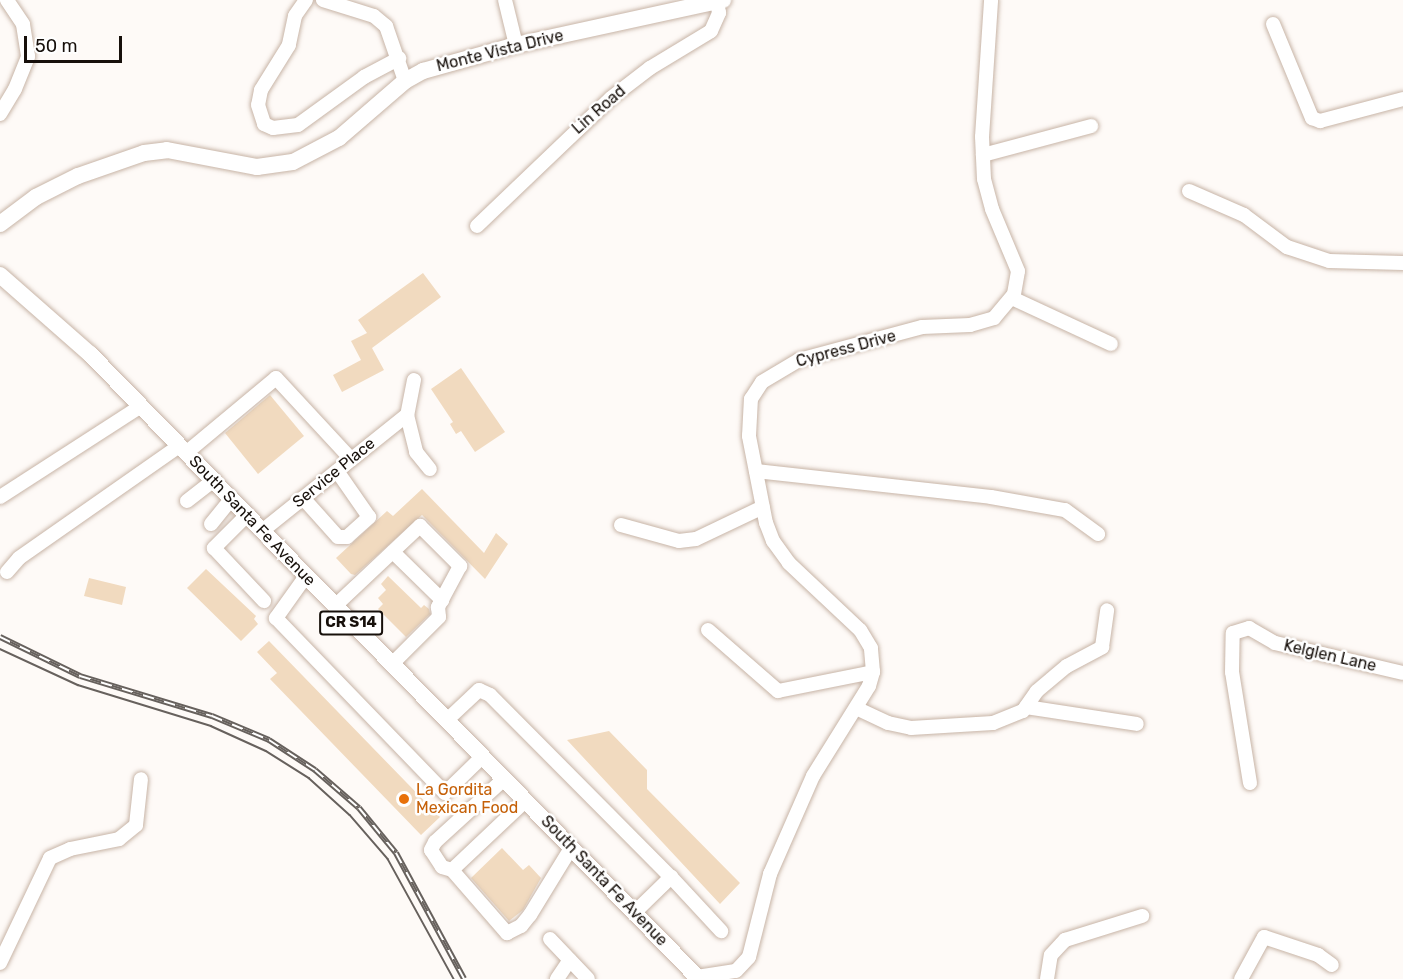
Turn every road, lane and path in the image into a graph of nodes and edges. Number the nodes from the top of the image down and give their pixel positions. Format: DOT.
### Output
graph roads {
  1 [pos="7,0"];
  2 [pos="306,0"];
  3 [pos="323,0"];
  4 [pos="505,0"];
  5 [pos="991,0"];
  6 [pos="720,1"];
  7 [pos="671,5"];
  8 [pos="1273,24"];
  9 [pos="516,45"];
  10 [pos="399,58"];
  11 [pos="405,81"];
  12 [pos="0,86"];
  13 [pos="12,95"];
  14 [pos="1403,99"];
  15 [pos="0,114"];
  16 [pos="1091,126"];
  17 [pos="983,155"];
  18 [pos="1189,191"];
  19 [pos="0,224"];
  20 [pos="477,226"];
  21 [pos="1403,263"];
  22 [pos="1,278"];
  23 [pos="1012,298"];
  24 [pos="1111,344"];
  25 [pos="414,380"];
  26 [pos="141,406"];
  27 [pos="407,415"];
  28 [pos="183,450"];
  29 [pos="351,459"];
  30 [pos="430,469"];
  31 [pos="337,471"];
  32 [pos="756,471"];
  33 [pos="213,481"];
  34 [pos="0,497"];
  35 [pos="303,498"];
  36 [pos="231,499"];
  37 [pos="187,501"];
  38 [pos="763,507"];
  39 [pos="247,515"];
  40 [pos="211,524"];
  41 [pos="621,525"];
  42 [pos="262,531"];
  43 [pos="1098,534"];
  44 [pos="393,552"];
  45 [pos="7,572"];
  46 [pos="306,576"];
  47 [pos="441,600"];
  48 [pos="264,601"];
  49 [pos="335,606"];
  50 [pos="1107,610"];
  51 [pos="708,630"];
  52 [pos="392,664"];
  53 [pos="873,672"];
  54 [pos="1403,672"];
  55 [pos="1026,707"];
  56 [pos="856,708"];
  57 [pos="447,720"];
  58 [pos="1137,724"];
  59 [pos="482,757"];
  60 [pos="141,779"];
  61 [pos="504,779"];
  62 [pos="1250,783"];
  63 [pos="525,801"];
  64 [pos="571,848"];
  65 [pos="452,870"];
  66 [pos="671,877"];
  67 [pos="634,913"];
  68 [pos="1142,915"];
  69 [pos="721,931"];
  70 [pos="550,939"];
  71 [pos="570,960"];
  72 [pos="0,963"];
  73 [pos="1332,965"];
  74 [pos="698,978"];
  75 [pos="557,979"];
  76 [pos="588,979"];
  77 [pos="1047,979"];
  78 [pos="1241,979"];
  1 -- 13 [label="street"];
  2 -- 10 [label="street"];
  3 -- 10 [label="street"];
  4 -- 9 [label="street"];
  5 -- 17 [label="street"];
  6 -- 7 [label="main road, Monte Vista Drive"];
  6 -- 20 [label="street, Lin Road"];
  7 -- 9 [label="main road, Monte Vista Drive"];
  8 -- 14 [label="street"];
  9 -- 11 [label="main road, Monte Vista Drive"];
  10 -- 11 [label="street"];
  11 -- 19 [label="main road, Monte Vista Drive"];
  12 -- 13 [label="street"];
  13 -- 15 [label="street"];
  16 -- 17 [label="street"];
  17 -- 23 [label="street"];
  18 -- 21 [label="street"];
  22 -- 26 [label="main road, South Santa Fe Avenue / CR S14"];
  23 -- 24 [label="street"];
  23 -- 32 [label="street, Cypress Drive"];
  25 -- 27 [label="street"];
  26 -- 28 [label="main road, South Santa Fe Avenue / CR S14"];
  26 -- 34 [label="street"];
  27 -- 29 [label="street, Service Place"];
  27 -- 30 [label="street"];
  28 -- 29 [label="street"];
  28 -- 33 [label="main road, South Santa Fe Avenue / CR S14"];
  28 -- 45 [label="street"];
  29 -- 31 [label="street, Service Place"];
  31 -- 35 [label="street, Service Place"];
  31 -- 35 [label="street"];
  32 -- 38 [label="street, Cypress Drive"];
  32 -- 43 [label="street"];
  33 -- 36 [label="main road, South Santa Fe Avenue / CR S14"];
  33 -- 37 [label="street"];
  35 -- 42 [label="street, Service Place"];
  36 -- 39 [label="main road, South Santa Fe Avenue / CR S14"];
  36 -- 40 [label="street"];
  38 -- 41 [label="street"];
  38 -- 53 [label="street, Cypress Drive"];
  39 -- 42 [label="main road, South Santa Fe Avenue / CR S14"];
  39 -- 48 [label="street"];
  42 -- 46 [label="main road, South Santa Fe Avenue / CR S14"];
  44 -- 47 [label="street"];
  44 -- 47 [label="street"];
  44 -- 49 [label="street"];
  46 -- 49 [label="main road, South Santa Fe Avenue / CR S14"];
  46 -- 59 [label="street"];
  47 -- 52 [label="street"];
  49 -- 52 [label="main road, South Santa Fe Avenue / CR S14"];
  50 -- 55 [label="street"];
  51 -- 53 [label="street"];
  52 -- 57 [label="main road, South Santa Fe Avenue / CR S14"];
  53 -- 56 [label="street"];
  54 -- 62 [label="street, Kelglen Lane"];
  55 -- 56 [label="street"];
  55 -- 58 [label="street"];
  56 -- 74 [label="street"];
  57 -- 59 [label="main road, South Santa Fe Avenue / CR S14"];
  57 -- 66 [label="street"];
  59 -- 61 [label="main road, South Santa Fe Avenue / CR S14"];
  60 -- 72 [label="street"];
  61 -- 63 [label="main road, South Santa Fe Avenue / CR S14"];
  61 -- 65 [label="street"];
  63 -- 64 [label="main road, South Santa Fe Avenue / CR S14"];
  63 -- 65 [label="street"];
  64 -- 65 [label="street"];
  64 -- 67 [label="main road, South Santa Fe Avenue / CR S14"];
  66 -- 67 [label="street"];
  66 -- 69 [label="street"];
  67 -- 74 [label="main road, South Santa Fe Avenue / CR S14"];
  68 -- 77 [label="street"];
  70 -- 71 [label="street"];
  71 -- 75 [label="street"];
  71 -- 76 [label="street"];
  73 -- 78 [label="street"];
}
